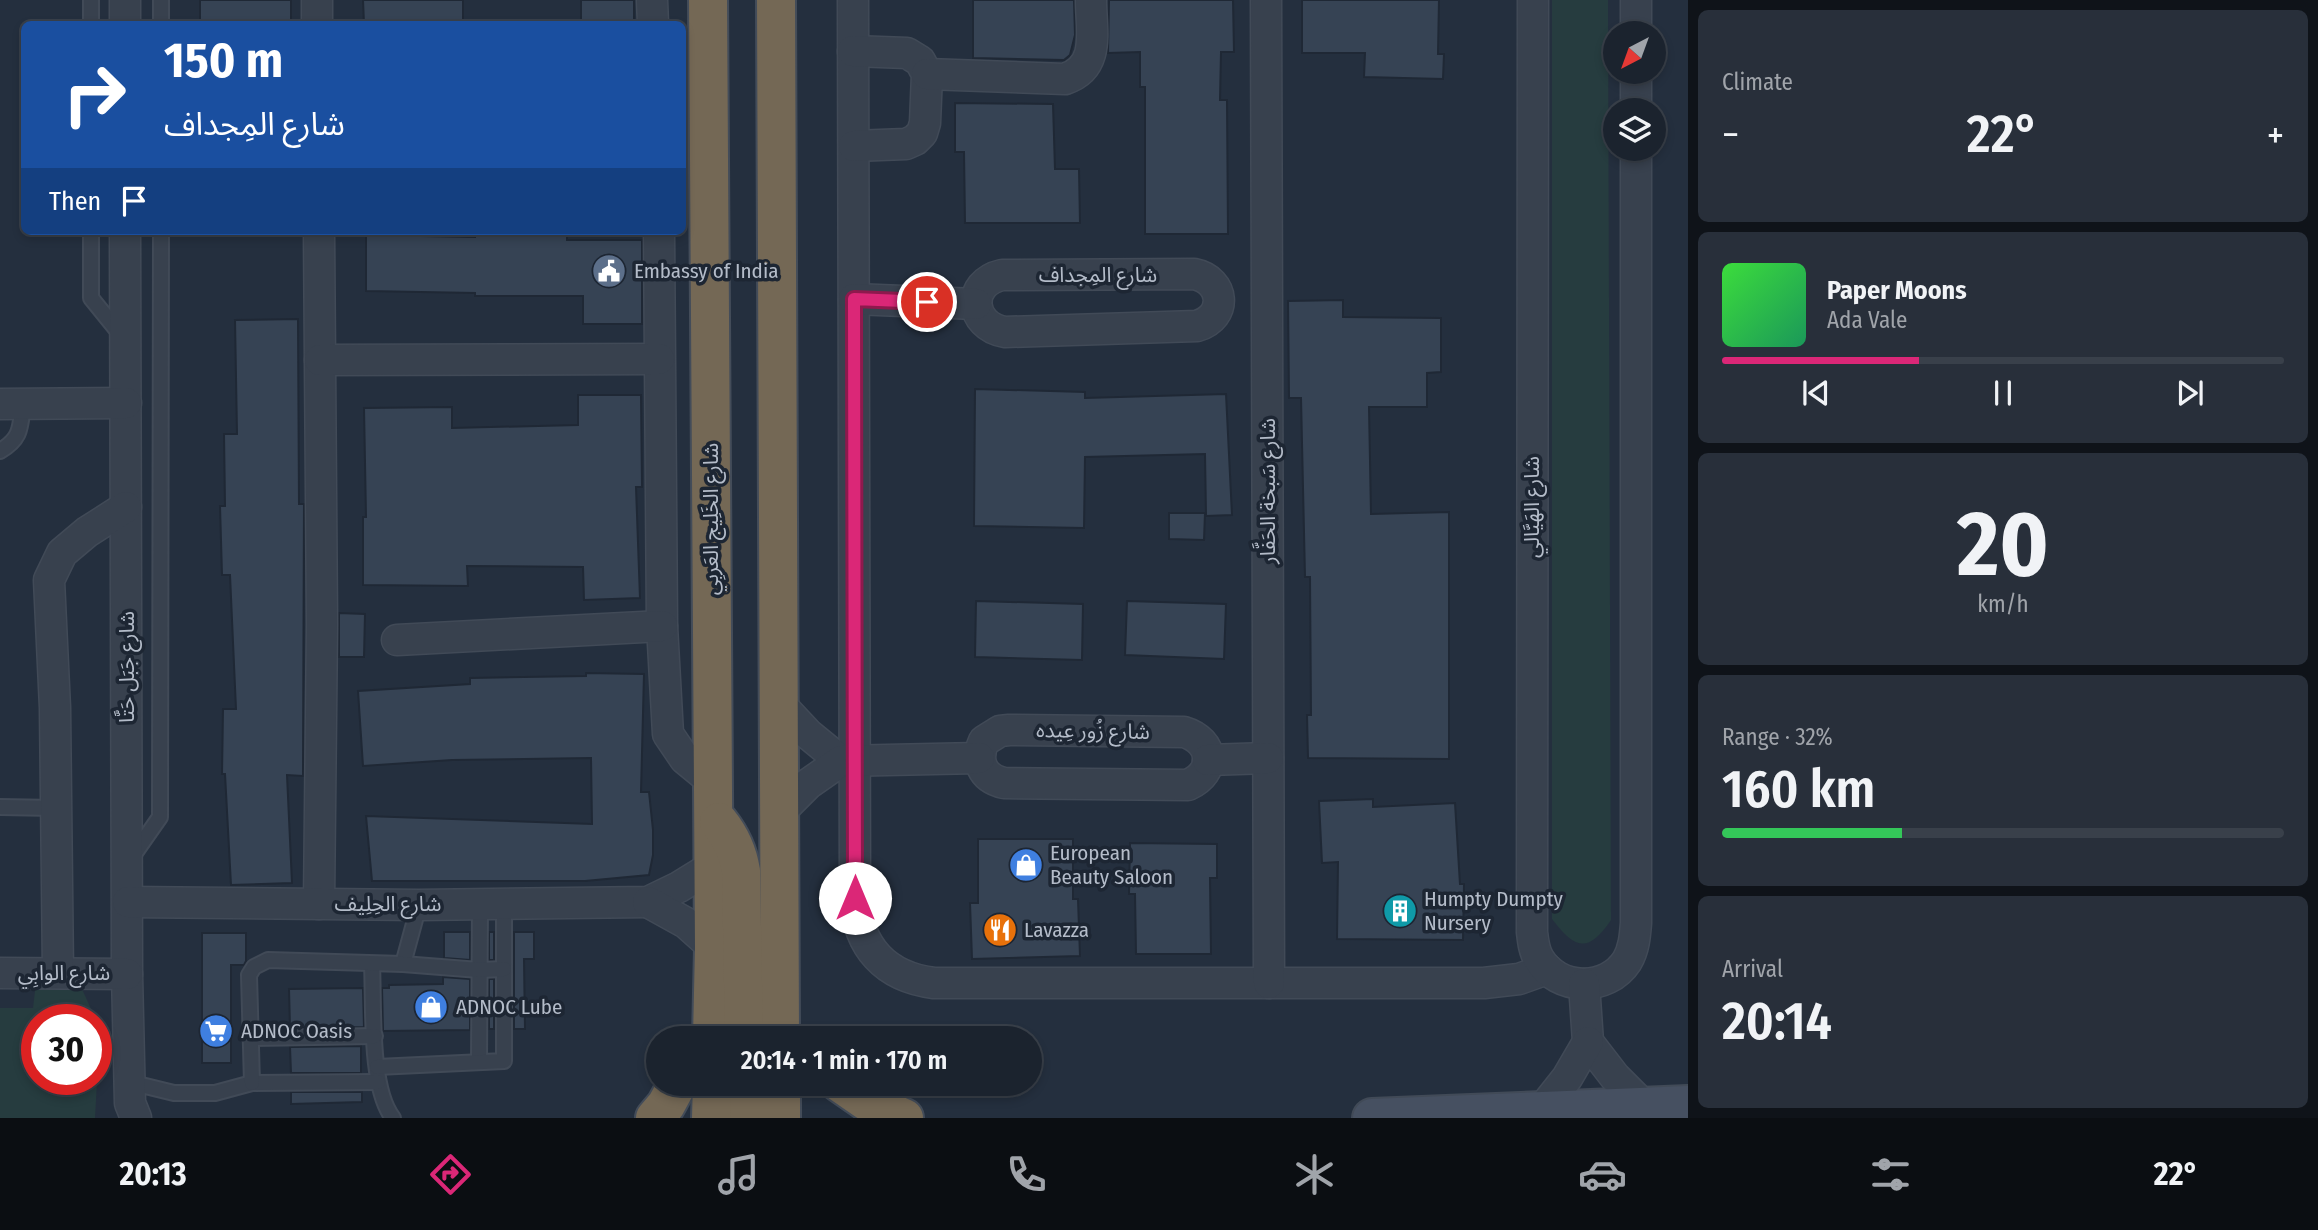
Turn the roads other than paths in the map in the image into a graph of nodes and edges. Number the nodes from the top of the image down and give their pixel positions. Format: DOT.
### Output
graph roads {
  1 [pos="91,0"];
  2 [pos="125,0"];
  3 [pos="161,0"];
  4 [pos="317,0"];
  5 [pos="652,0"];
  6 [pos="708,0"];
  7 [pos="776,0"];
  8 [pos="853,0"];
  9 [pos="1091,0"];
  10 [pos="1266,0"];
  11 [pos="1533,0"];
  12 [pos="1636,0"];
  13 [pos="91,21"];
  14 [pos="125,21"];
  15 [pos="161,21"];
  16 [pos="317,21"];
  17 [pos="653,21"];
  18 [pos="1636,21"];
  19 [pos="853,51"];
  20 [pos="927,74"];
  21 [pos="853,146"];
  22 [pos="1636,161"];
  23 [pos="91,235"];
  24 [pos="125,235"];
  25 [pos="161,235"];
  26 [pos="319,235"];
  27 [pos="659,235"];
  28 [pos="854,299"];
  29 [pos="1219,303"];
  30 [pos="976,304"];
  31 [pos="1267,306"];
  32 [pos="126,342"];
  33 [pos="659,359"];
  34 [pos="320,360"];
  35 [pos="126,403"];
  36 [pos="12,404"];
  37 [pos="0,451"];
  38 [pos="126,507"];
  39 [pos="662,626"];
  40 [pos="397,640"];
  41 [pos="779,703"];
  42 [pos="979,758"];
  43 [pos="1268,758"];
  44 [pos="1208,760"];
  45 [pos="848,761"];
  46 [pos="713,799"];
  47 [pos="0,807"];
  48 [pos="55,808"];
  49 [pos="779,813"];
  50 [pos="127,863"];
  51 [pos="713,866"];
  52 [pos="128,902"];
  53 [pos="648,902"];
  54 [pos="319,904"];
  55 [pos="492,904"];
  56 [pos="419,905"];
  57 [pos="714,948"];
  58 [pos="373,964"];
  59 [pos="403,964"];
  60 [pos="504,969"];
  61 [pos="1547,969"];
  62 [pos="479,970"];
  63 [pos="0,973"];
  64 [pos="58,973"];
  65 [pos="127,974"];
  66 [pos="1269,983"];
  67 [pos="1584,984"];
  68 [pos="780,994"];
  69 [pos="708,1026"];
  70 [pos="744,1026"];
  71 [pos="780,1026"];
  72 [pos="796,1026"];
  73 [pos="376,1036"];
  74 [pos="250,1038"];
  75 [pos="1588,1042"];
  76 [pos="479,1062"];
  77 [pos="377,1074"];
  78 [pos="252,1083"];
  79 [pos="671,1096"];
  80 [pos="712,1096"];
  81 [pos="745,1096"];
  82 [pos="780,1096"];
  83 [pos="859,1096"];
  84 [pos="130,1105"];
  85 [pos="1688,1105"];
  86 [pos="1646,1108"];
  87 [pos="1540,1112"];
  88 [pos="393,1118"];
  89 [pos="655,1118"];
  90 [pos="711,1118"];
  91 [pos="746,1118"];
  92 [pos="781,1118"];
  93 [pos="904,1118"];
  94 [pos="1372,1118"];
  1 -- 13 [label="lane"];
  2 -- 14 [label="street"];
  3 -- 15 [label="lane"];
  4 -- 16 [label="street"];
  5 -- 17 [label="street"];
  6 -- 46 [label="highway, شارع الخَلِيج العَربِي"];
  7 -- 41 [label="highway"];
  8 -- 19 [label="street"];
  9 -- 20 [label="street"];
  10 -- 31 [label="street, شارع سَبخة الحَفَّار"];
  11 -- 61 [label="street, شارع الهَيَّالي"];
  12 -- 18 [label="street"];
  19 -- 20 [label="street"];
  19 -- 21 [label="street"];
  20 -- 21 [label="street"];
  21 -- 28 [label="street"];
  22 -- 67 [label="street"];
  23 -- 32 [label="lane"];
  24 -- 32 [label="street, شارع جَبَل حَتَّا"];
  25 -- 50 [label="lane"];
  26 -- 34 [label="street"];
  27 -- 33 [label="street"];
  28 -- 30 [label="street"];
  28 -- 45 [label="street"];
  29 -- 30 [label="street"];
  29 -- 30 [label="street, شارع المِجداف"];
  29 -- 31 [label="street"];
  31 -- 43 [label="street, شارع سَبخة الحَفَّار"];
  32 -- 35 [label="street, شارع جَبَل حَتَّا"];
  33 -- 34 [label="street"];
  33 -- 39 [label="street"];
  34 -- 54 [label="street"];
  35 -- 36 [label="street"];
  35 -- 38 [label="street, شارع جَبَل حَتَّا"];
  36 -- 37 [label="lane"];
  38 -- 48 [label="street"];
  38 -- 50 [label="street, شارع جَبَل حَتَّا"];
  39 -- 40 [label="street"];
  39 -- 46 [label="street"];
  41 -- 45 [label="street"];
  41 -- 49 [label="highway"];
  42 -- 44 [label="street"];
  42 -- 44 [label="street, شارع زُور عِيده"];
  42 -- 45 [label="street"];
  43 -- 44 [label="street"];
  43 -- 66 [label="street, شارع سَبخة الحَفَّار"];
  45 -- 49 [label="street"];
  45 -- 66 [label="street"];
  46 -- 51 [label="highway, شارع الخَلِيج العَربِي"];
  46 -- 70 [label="highway"];
  47 -- 48 [label="lane"];
  48 -- 64 [label="street"];
  49 -- 68 [label="highway"];
  50 -- 52 [label="street, شارع جَبَل حَتَّا"];
  51 -- 53 [label="street, شارع الحِلِيف"];
  51 -- 57 [label="highway, شارع الخَلِيج العَربِي"];
  52 -- 54 [label="street, شارع الحِلِيف"];
  52 -- 65 [label="street, شارع جَبَل حَتَّا"];
  53 -- 55 [label="street, شارع الحِلِيف"];
  53 -- 57 [label="street, شارع الحِلِيف"];
  54 -- 56 [label="street, شارع الحِلِيف"];
  55 -- 56 [label="street, شارع الحِلِيف"];
  55 -- 60 [label="lane"];
  55 -- 62 [label="lane"];
  56 -- 59 [label="lane"];
  57 -- 69 [label="highway, شارع الخَلِيج العَربِي"];
  58 -- 59 [label="lane"];
  58 -- 73 [label="lane"];
  58 -- 74 [label="lane"];
  59 -- 62 [label="lane"];
  60 -- 62 [label="lane"];
  60 -- 76 [label="lane"];
  61 -- 66 [label="street"];
  61 -- 67 [label="street"];
  62 -- 76 [label="lane"];
  63 -- 64 [label="street, شارع الوابِي"];
  64 -- 65 [label="street, شارع الوابِي"];
  65 -- 84 [label="street, شارع جَبَل حَتَّا"];
  67 -- 75 [label="street"];
  68 -- 71 [label="highway"];
  68 -- 72 [label="highway"];
  73 -- 74 [label="lane"];
  73 -- 77 [label="lane"];
  74 -- 78 [label="lane"];
  75 -- 86 [label="street"];
  75 -- 87 [label="street"];
  76 -- 77 [label="lane"];
  77 -- 78 [label="lane"];
  77 -- 88 [label="lane"];
  78 -- 84 [label="lane"];
  79 -- 89 [label="highway"];
  80 -- 90 [label="highway"];
  81 -- 91 [label="highway"];
  82 -- 92 [label="highway"];
  83 -- 93 [label="highway"];
  85 -- 86 [label="main road"];
  86 -- 87 [label="main road"];
  87 -- 94 [label="main road"];
}
